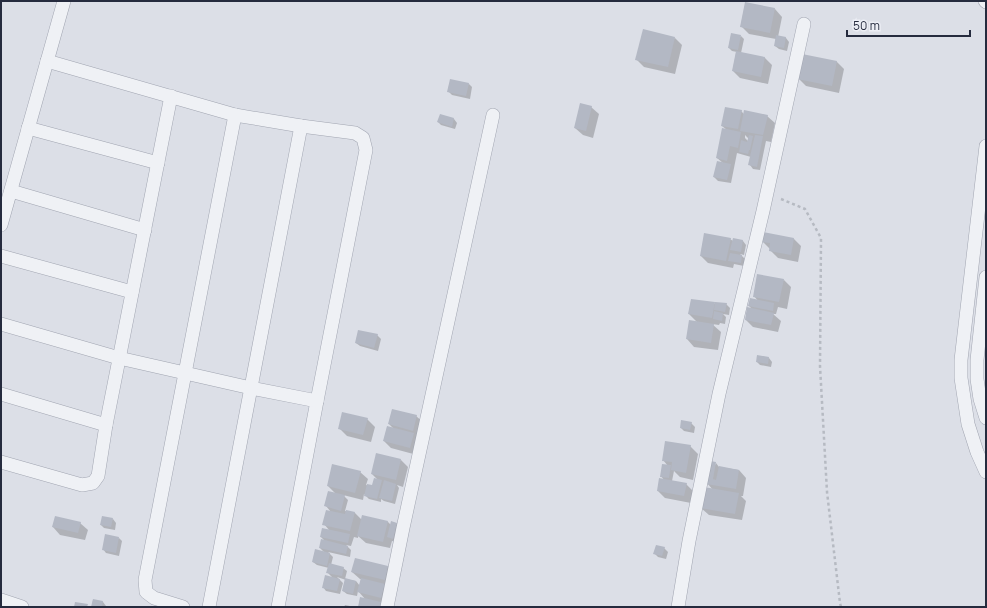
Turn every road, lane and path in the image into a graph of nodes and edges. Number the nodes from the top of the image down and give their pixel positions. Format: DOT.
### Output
graph roads {
  1 [pos="64,1"];
  2 [pos="804,24"];
  3 [pos="47,61"];
  4 [pos="171,96"];
  5 [pos="235,115"];
  6 [pos="493,115"];
  7 [pos="301,126"];
  8 [pos="28,128"];
  9 [pos="986,146"];
  10 [pos="158,163"];
  11 [pos="11,190"];
  12 [pos="766,193"];
  13 [pos="1,225"];
  14 [pos="145,230"];
  15 [pos="1,256"];
  16 [pos="986,278"];
  17 [pos="132,292"];
  18 [pos="1,324"];
  19 [pos="119,358"];
  20 [pos="185,373"];
  21 [pos="251,388"];
  22 [pos="1,394"];
  23 [pos="980,399"];
  24 [pos="317,401"];
  25 [pos="964,403"];
  26 [pos="986,418"];
  27 [pos="106,425"];
  28 [pos="1,462"];
  29 [pos="986,472"];
  30 [pos="1,600"];
  31 [pos="22,607"];
  32 [pos="183,607"];
  33 [pos="209,607"];
  34 [pos="278,607"];
  35 [pos="387,607"];
  36 [pos="678,607"];
  37 [pos="841,607"];
  1 -- 3 [label="street"];
  2 -- 12 [label="street"];
  3 -- 4 [label="street"];
  3 -- 8 [label="street"];
  4 -- 5 [label="street"];
  4 -- 10 [label="street"];
  5 -- 7 [label="street"];
  5 -- 20 [label="street"];
  6 -- 35 [label="street"];
  7 -- 21 [label="street"];
  7 -- 24 [label="street"];
  8 -- 10 [label="street"];
  8 -- 11 [label="street"];
  9 -- 25 [label="street"];
  10 -- 14 [label="street"];
  11 -- 13 [label="street"];
  11 -- 14 [label="street"];
  12 -- 36 [label="street"];
  12 -- 37 [label="path"];
  14 -- 17 [label="street"];
  15 -- 17 [label="street"];
  16 -- 23 [label="street"];
  17 -- 19 [label="street"];
  18 -- 19 [label="street"];
  19 -- 20 [label="street"];
  19 -- 27 [label="street"];
  20 -- 21 [label="street"];
  20 -- 32 [label="street"];
  21 -- 24 [label="street"];
  21 -- 33 [label="street"];
  22 -- 27 [label="street"];
  23 -- 25 [label="street"];
  23 -- 26 [label="street"];
  24 -- 34 [label="street"];
  25 -- 29 [label="street"];
  27 -- 28 [label="street"];
  30 -- 31 [label="street"];
}
